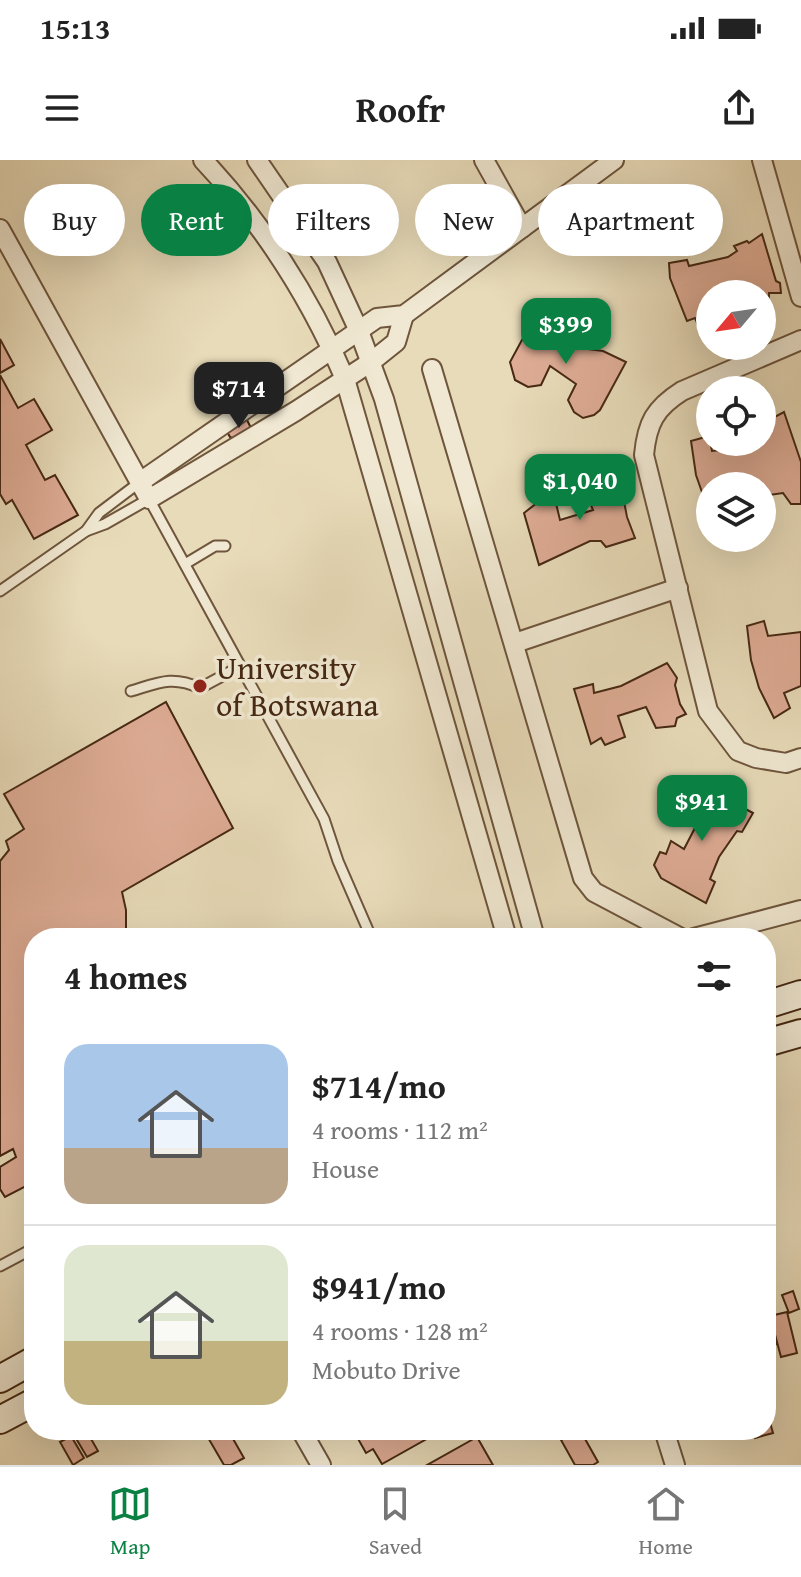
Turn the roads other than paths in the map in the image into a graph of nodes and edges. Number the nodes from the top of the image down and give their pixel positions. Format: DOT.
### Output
graph roads {
  1 [pos="203,160"];
  2 [pos="257,160"];
  3 [pos="484,160"];
  4 [pos="614,160"];
  5 [pos="762,160"];
  6 [pos="497,184"];
  7 [pos="522,228"];
  8 [pos="0,229"];
  9 [pos="484,256"];
  10 [pos="801,297"];
  11 [pos="404,315"];
  12 [pos="359,331"];
  13 [pos="801,340"];
  14 [pos="332,349"];
  15 [pos="371,362"];
  16 [pos="432,369"];
  17 [pos="345,379"];
  18 [pos="145,490"];
  19 [pos="86,531"];
  20 [pos="225,546"];
  21 [pos="185,564"];
  22 [pos="678,588"];
  23 [pos="0,591"];
  24 [pos="515,643"];
  25 [pos="241,666"];
  26 [pos="131,691"];
  27 [pos="801,758"];
  28 [pos="336,812"];
  29 [pos="324,819"];
  30 [pos="801,910"];
  31 [pos="367,928"];
  32 [pos="504,928"];
  33 [pos="532,928"];
  34 [pos="662,928"];
  35 [pos="732,928"];
  36 [pos="801,994"];
  37 [pos="776,1002"];
  38 [pos="801,1033"];
  39 [pos="776,1040"];
  40 [pos="24,1253"];
  41 [pos="0,1266"];
  42 [pos="24,1366"];
  43 [pos="0,1379"];
  44 [pos="24,1407"];
  45 [pos="0,1420"];
  46 [pos="307,1440"];
  47 [pos="667,1440"];
  48 [pos="321,1465"];
  49 [pos="675,1465"];
  1 -- 14 [label="street"];
  2 -- 12 [label="street"];
  3 -- 6 [label="street"];
  4 -- 7 [label="street"];
  5 -- 10 [label="street"];
  8 -- 18 [label="street"];
  9 -- 11 [label="street"];
  11 -- 12 [label="street"];
  11 -- 15 [label="street"];
  12 -- 14 [label="street"];
  12 -- 15 [label="street"];
  13 -- 22 [label="street"];
  14 -- 17 [label="street"];
  14 -- 18 [label="street"];
  15 -- 17 [label="street"];
  15 -- 33 [label="street"];
  16 -- 24 [label="street"];
  17 -- 18 [label="street"];
  17 -- 32 [label="street"];
  18 -- 19 [label="lane"];
  18 -- 19 [label="lane"];
  18 -- 21 [label="lane"];
  19 -- 23 [label="lane"];
  20 -- 21 [label="lane"];
  21 -- 25 [label="lane"];
  22 -- 24 [label="street"];
  22 -- 27 [label="street"];
  24 -- 34 [label="street"];
  25 -- 26 [label="lane"];
  25 -- 29 [label="lane"];
  28 -- 29 [label="lane"];
  29 -- 31 [label="lane"];
  30 -- 35 [label="street"];
  36 -- 37 [label="main road"];
  38 -- 39 [label="main road"];
  40 -- 41 [label="lane"];
  42 -- 43 [label="main road"];
  44 -- 45 [label="main road"];
  46 -- 48 [label="street"];
  47 -- 49 [label="street"];
}
